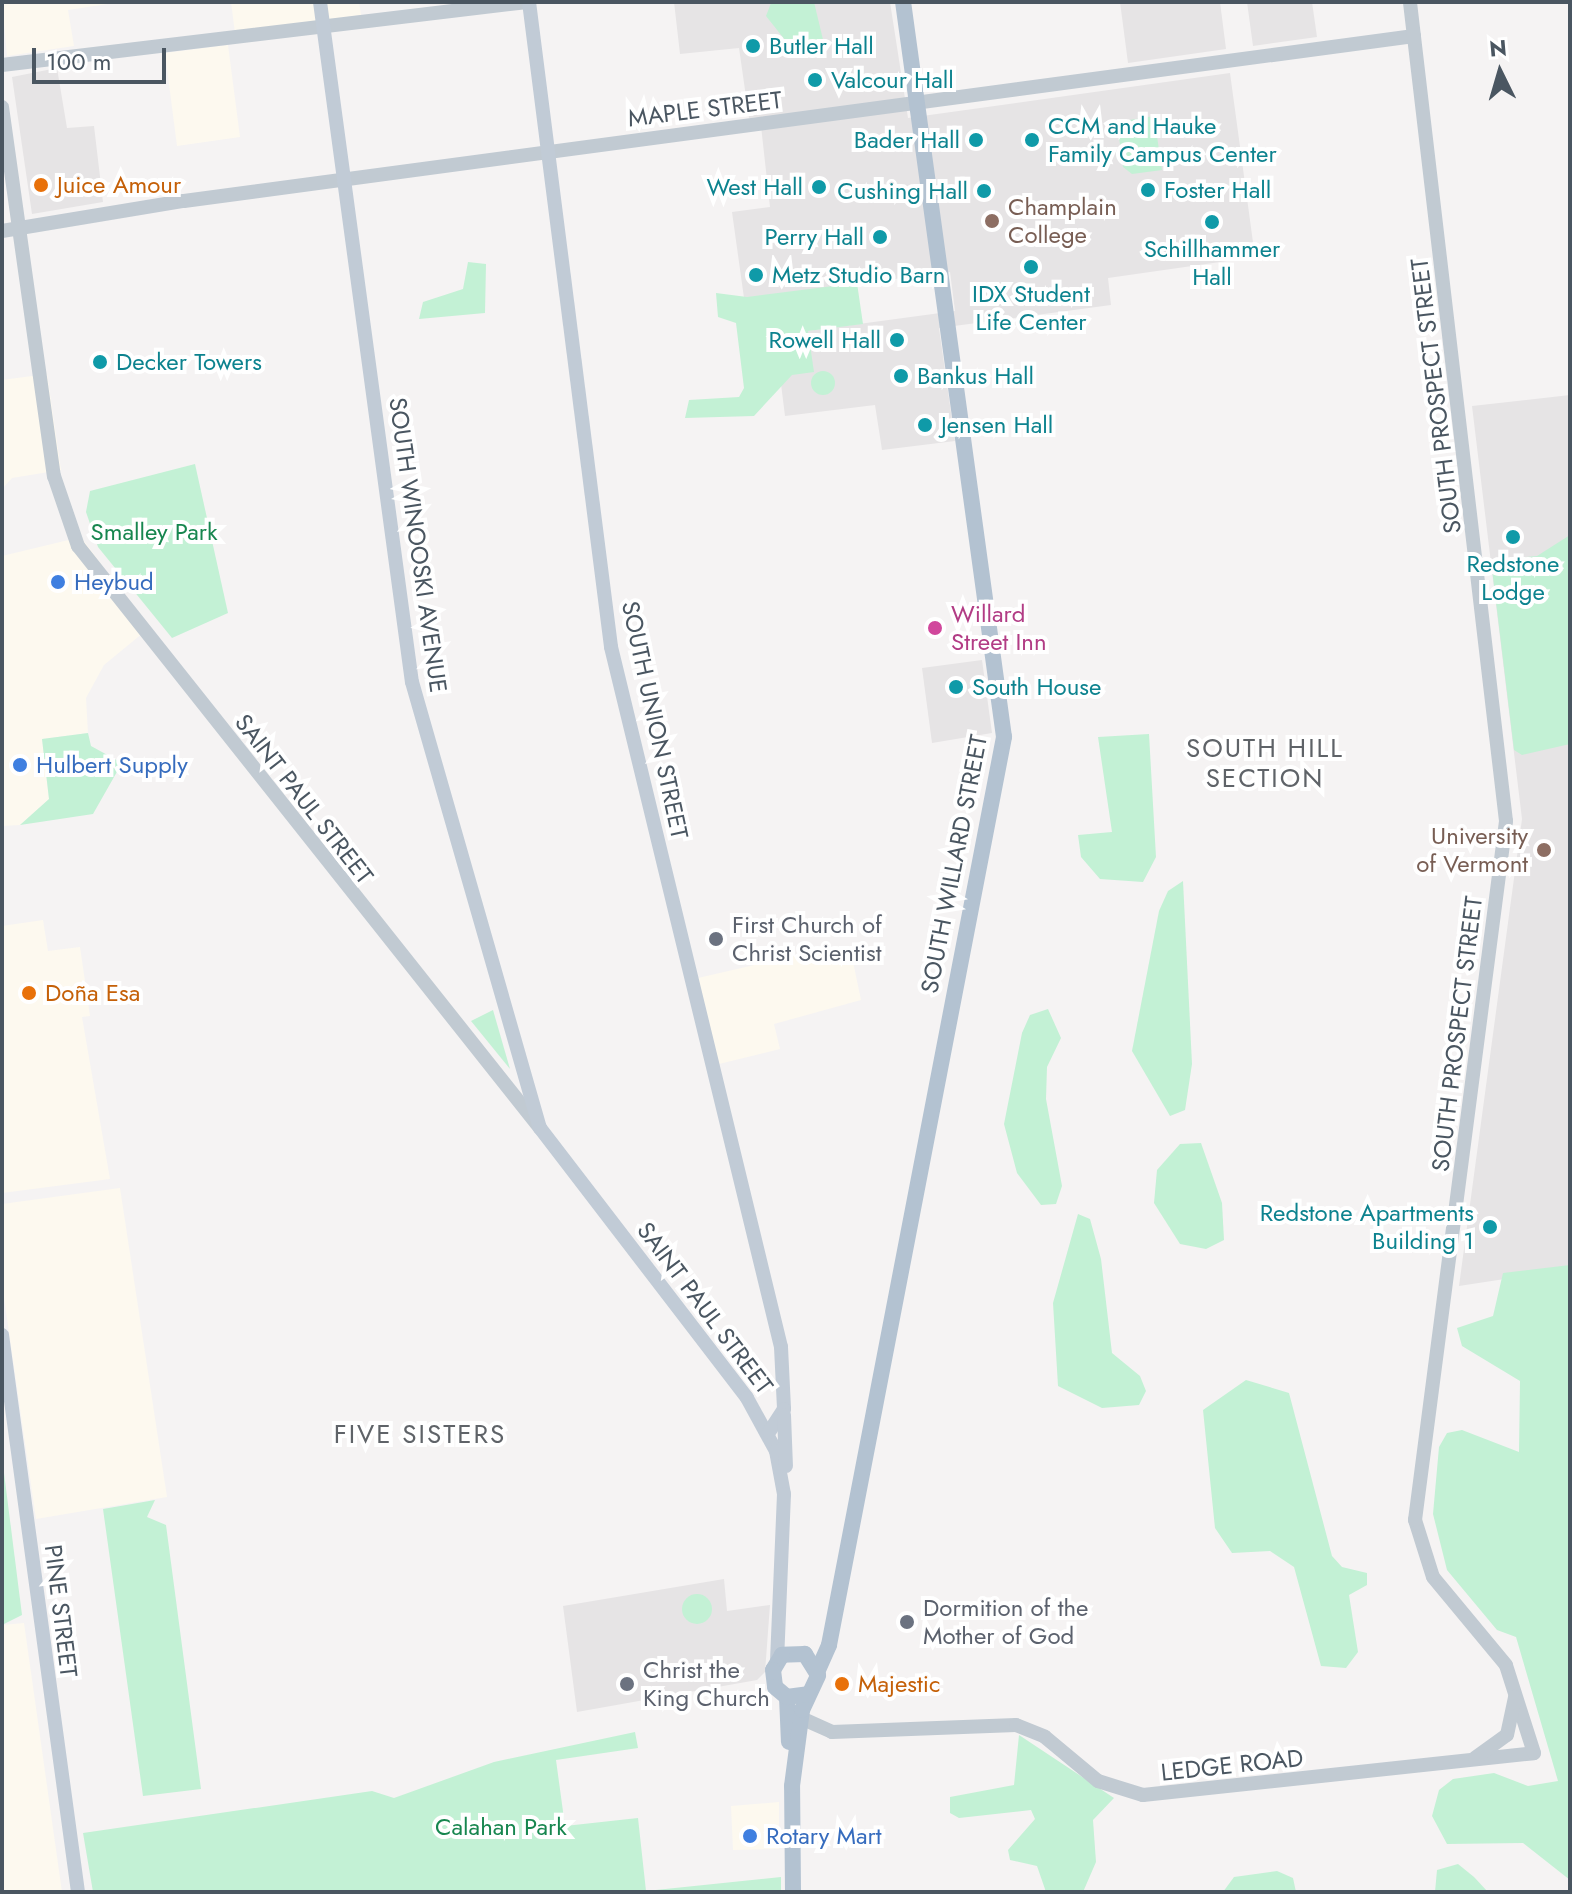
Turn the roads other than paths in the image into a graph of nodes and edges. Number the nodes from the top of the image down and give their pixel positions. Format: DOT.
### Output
graph roads {
  1 [pos="320,2"];
  2 [pos="528,2"];
  3 [pos="903,2"];
  4 [pos="1410,2"];
  5 [pos="326,26"];
  6 [pos="1414,36"];
  7 [pos="2,65"];
  8 [pos="919,104"];
  9 [pos="2,107"];
  10 [pos="548,152"];
  11 [pos="345,178"];
  12 [pos="19,229"];
  13 [pos="2,231"];
  14 [pos="540,1128"];
  15 [pos="2,1335"];
  16 [pos="784,1409"];
  17 [pos="769,1432"];
  18 [pos="784,1486"];
  19 [pos="782,1626"];
  20 [pos="829,1634"];
  21 [pos="801,1653"];
  22 [pos="777,1659"];
  23 [pos="818,1670"];
  24 [pos="1516,1693"];
  25 [pos="808,1694"];
  26 [pos="787,1697"];
  27 [pos="801,1718"];
  28 [pos="832,1732"];
  29 [pos="795,1737"];
  30 [pos="1534,1753"];
  31 [pos="1465,1761"];
  32 [pos="78,1892"];
  33 [pos="793,1892"];
  1 -- 5 [label="main road, SOUTH WINOOSKI AVENUE"];
  2 -- 5 [label="street"];
  2 -- 10 [label="main road, SOUTH UNION STREET"];
  3 -- 8 [label="main road, SOUTH WILLARD STREET"];
  4 -- 6 [label="street, SOUTH PROSPECT STREET"];
  5 -- 7 [label="street"];
  5 -- 11 [label="main road, SOUTH WINOOSKI AVENUE"];
  6 -- 8 [label="street, MAPLE STREET"];
  6 -- 24 [label="street, SOUTH PROSPECT STREET"];
  8 -- 10 [label="street, MAPLE STREET"];
  8 -- 20 [label="main road, SOUTH WILLARD STREET"];
  9 -- 12 [label="street, SAINT PAUL STREET"];
  10 -- 11 [label="street, MAPLE STREET"];
  10 -- 16 [label="main road, SOUTH UNION STREET"];
  11 -- 12 [label="street, MAPLE STREET"];
  11 -- 14 [label="main road, SOUTH WINOOSKI AVENUE"];
  12 -- 13 [label="street, MAPLE STREET"];
  12 -- 14 [label="street, SAINT PAUL STREET"];
  14 -- 17 [label="main road, SAINT PAUL STREET"];
  15 -- 32 [label="main road, PINE STREET"];
  16 -- 17 [label="main road"];
  16 -- 18 [label="main road, SOUTH UNION STREET"];
  17 -- 18 [label="main road"];
  18 -- 19 [label="main road, SOUTH UNION STREET"];
  19 -- 21 [label="main road"];
  19 -- 22 [label="main road, SOUTH UNION STREET"];
  20 -- 21 [label="main road"];
  20 -- 23 [label="main road, SOUTH WILLARD STREET"];
  21 -- 22 [label="main road"];
  21 -- 23 [label="main road"];
  22 -- 26 [label="main road"];
  23 -- 25 [label="main road"];
  24 -- 30 [label="street, SOUTH PROSPECT STREET"];
  24 -- 31 [label="street, LEDGE ROAD"];
  25 -- 26 [label="main road"];
  25 -- 27 [label="main road"];
  26 -- 29 [label="main road"];
  27 -- 28 [label="street, LEDGE ROAD"];
  27 -- 29 [label="main road"];
  28 -- 29 [label="street, LEDGE ROAD"];
  28 -- 31 [label="street, LEDGE ROAD"];
  29 -- 33 [label="main road"];
  30 -- 31 [label="street, LEDGE ROAD"];
}
